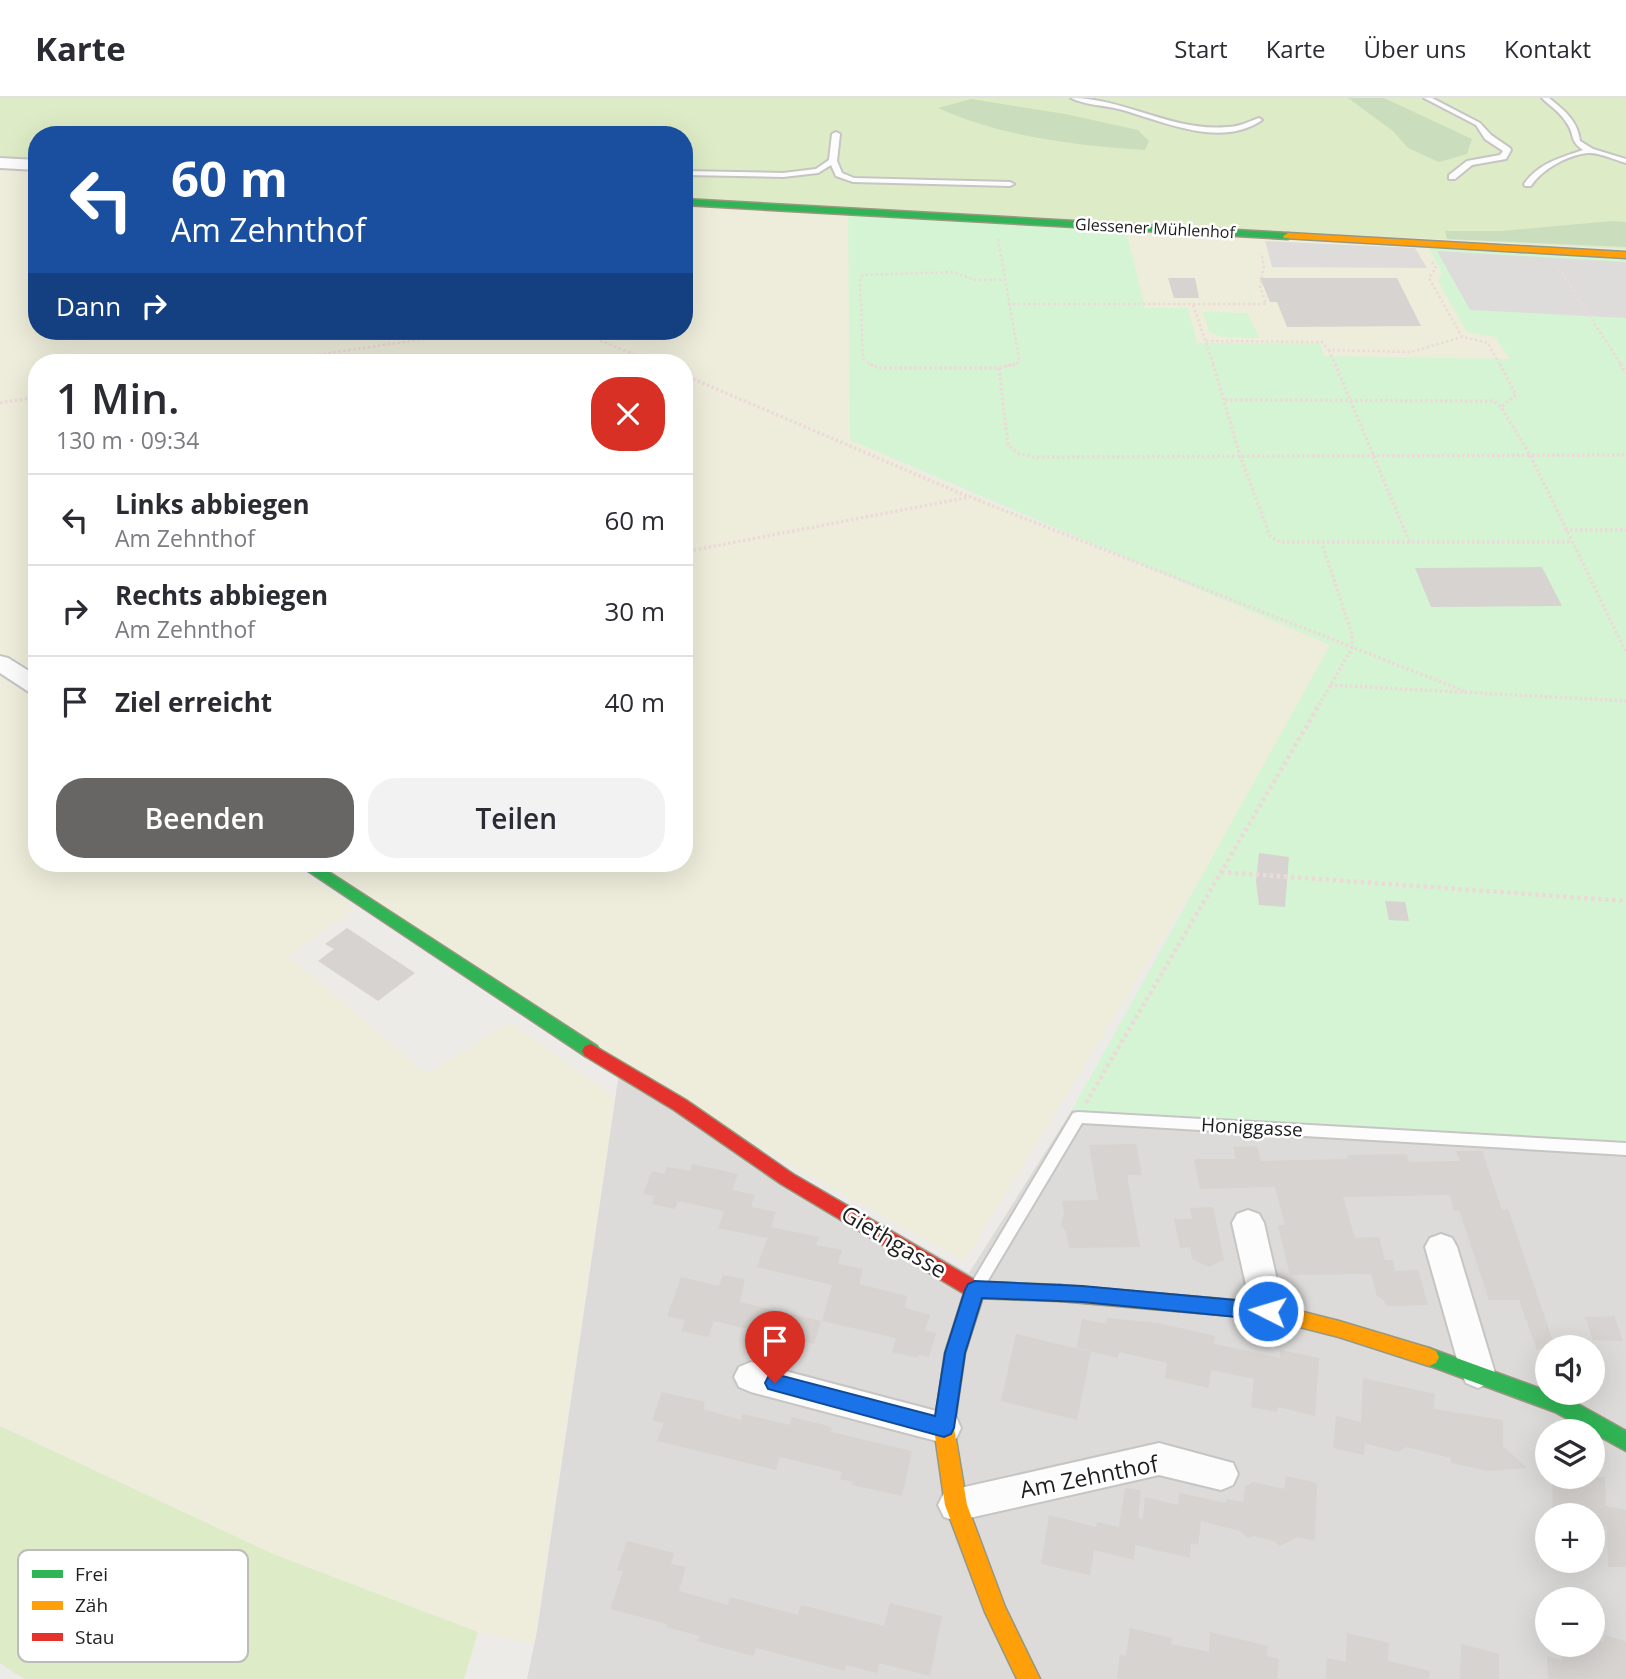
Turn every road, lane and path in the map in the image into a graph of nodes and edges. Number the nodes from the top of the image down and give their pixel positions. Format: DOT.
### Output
graph roads {
  1 [pos="1073,98"];
  2 [pos="1427,98"];
  3 [pos="1545,98"];
  4 [pos="1259,120"];
  5 [pos="836,134"];
  6 [pos="1590,150"];
  7 [pos="1626,160"];
  8 [pos="833,161"];
  9 [pos="0,163"];
  10 [pos="28,165"];
  11 [pos="693,173"];
  12 [pos="1452,177"];
  13 [pos="1010,184"];
  14 [pos="1528,184"];
  15 [pos="693,202"];
  16 [pos="995,219"];
  17 [pos="1255,234"];
  18 [pos="1422,244"];
  19 [pos="1547,251"];
  20 [pos="1626,255"];
  21 [pos="1004,280"];
  22 [pos="1008,304"];
  23 [pos="1194,306"];
  24 [pos="1462,337"];
  25 [pos="417,340"];
  26 [pos="599,340"];
  27 [pos="1206,341"];
  28 [pos="1329,350"];
  29 [pos="323,354"];
  30 [pos="633,354"];
  31 [pos="999,368"];
  32 [pos="1626,373"];
  33 [pos="693,379"];
  34 [pos="28,398"];
  35 [pos="1352,399"];
  36 [pos="1225,400"];
  37 [pos="0,403"];
  38 [pos="1501,407"];
  39 [pos="1530,455"];
  40 [pos="1626,455"];
  41 [pos="1240,456"];
  42 [pos="1374,456"];
  43 [pos="970,497"];
  44 [pos="1565,530"];
  45 [pos="1626,530"];
  46 [pos="1571,542"];
  47 [pos="1410,543"];
  48 [pos="1322,544"];
  49 [pos="693,550"];
  50 [pos="1352,648"];
  51 [pos="1626,652"];
  52 [pos="0,663"];
  53 [pos="28,681"];
  54 [pos="1329,685"];
  55 [pos="1464,691"];
  56 [pos="1626,701"];
  57 [pos="318,872"];
  58 [pos="1221,872"];
  59 [pos="1626,901"];
  60 [pos="1078,1117"];
  61 [pos="1626,1149"];
  62 [pos="1248,1223"];
  63 [pos="1441,1247"];
  64 [pos="975,1290"];
  65 [pos="1268,1311"];
  66 [pos="1478,1373"];
  67 [pos="751,1377"];
  68 [pos="944,1428"];
  69 [pos="1624,1437"];
  70 [pos="1221,1474"];
  71 [pos="956,1505"];
  72 [pos="1030,1679"];
  1 -- 4 [label="lane"];
  2 -- 12 [label="lane"];
  3 -- 6 [label="lane"];
  5 -- 8 [label="lane"];
  6 -- 7 [label="lane"];
  6 -- 14 [label="lane"];
  8 -- 11 [label="lane"];
  8 -- 13 [label="lane"];
  9 -- 10 [label="street"];
  15 -- 16 [label="street, Glessener Mühlenhof"];
  16 -- 17 [label="street, Glessener Mühlenhof"];
  16 -- 21 [label="path"];
  17 -- 18 [label="street, Glessener Mühlenhof"];
  17 -- 23 [label="path"];
  18 -- 19 [label="street, Glessener Mühlenhof"];
  18 -- 24 [label="path"];
  19 -- 20 [label="street, Glessener Mühlenhof"];
  19 -- 32 [label="path"];
  21 -- 22 [label="path"];
  21 -- 31 [label="path"];
  22 -- 23 [label="path"];
  22 -- 31 [label="path"];
  23 -- 27 [label="path"];
  24 -- 28 [label="path"];
  24 -- 38 [label="path"];
  25 -- 29 [label="path"];
  26 -- 30 [label="path"];
  27 -- 28 [label="path"];
  27 -- 36 [label="path"];
  28 -- 35 [label="path"];
  31 -- 41 [label="path"];
  33 -- 43 [label="path"];
  34 -- 37 [label="path"];
  35 -- 36 [label="path"];
  35 -- 38 [label="path"];
  35 -- 42 [label="path"];
  36 -- 41 [label="path"];
  38 -- 39 [label="path"];
  39 -- 40 [label="path"];
  39 -- 42 [label="path"];
  39 -- 44 [label="path"];
  41 -- 42 [label="path"];
  41 -- 48 [label="path"];
  42 -- 47 [label="path"];
  43 -- 49 [label="path"];
  43 -- 50 [label="path"];
  44 -- 45 [label="path"];
  44 -- 46 [label="path"];
  46 -- 47 [label="path"];
  46 -- 51 [label="path"];
  47 -- 48 [label="path"];
  48 -- 50 [label="path"];
  50 -- 54 [label="path"];
  50 -- 55 [label="path"];
  52 -- 53 [label="street"];
  54 -- 55 [label="path"];
  54 -- 58 [label="path"];
  55 -- 56 [label="path"];
  57 -- 64 [label="street, Giethgasse"];
  58 -- 59 [label="path"];
  58 -- 60 [label="path"];
  60 -- 61 [label="lane, Honiggasse"];
  60 -- 64 [label="lane"];
  62 -- 65 [label="street"];
  63 -- 66 [label="street"];
  64 -- 65 [label="street, Giethgasse"];
  64 -- 68 [label="street"];
  65 -- 66 [label="street, Giethgasse"];
  66 -- 69 [label="street, Giethgasse"];
  67 -- 68 [label="street"];
  68 -- 71 [label="street"];
  70 -- 71 [label="street, Am Zehnthof"];
  71 -- 72 [label="street"];
}
